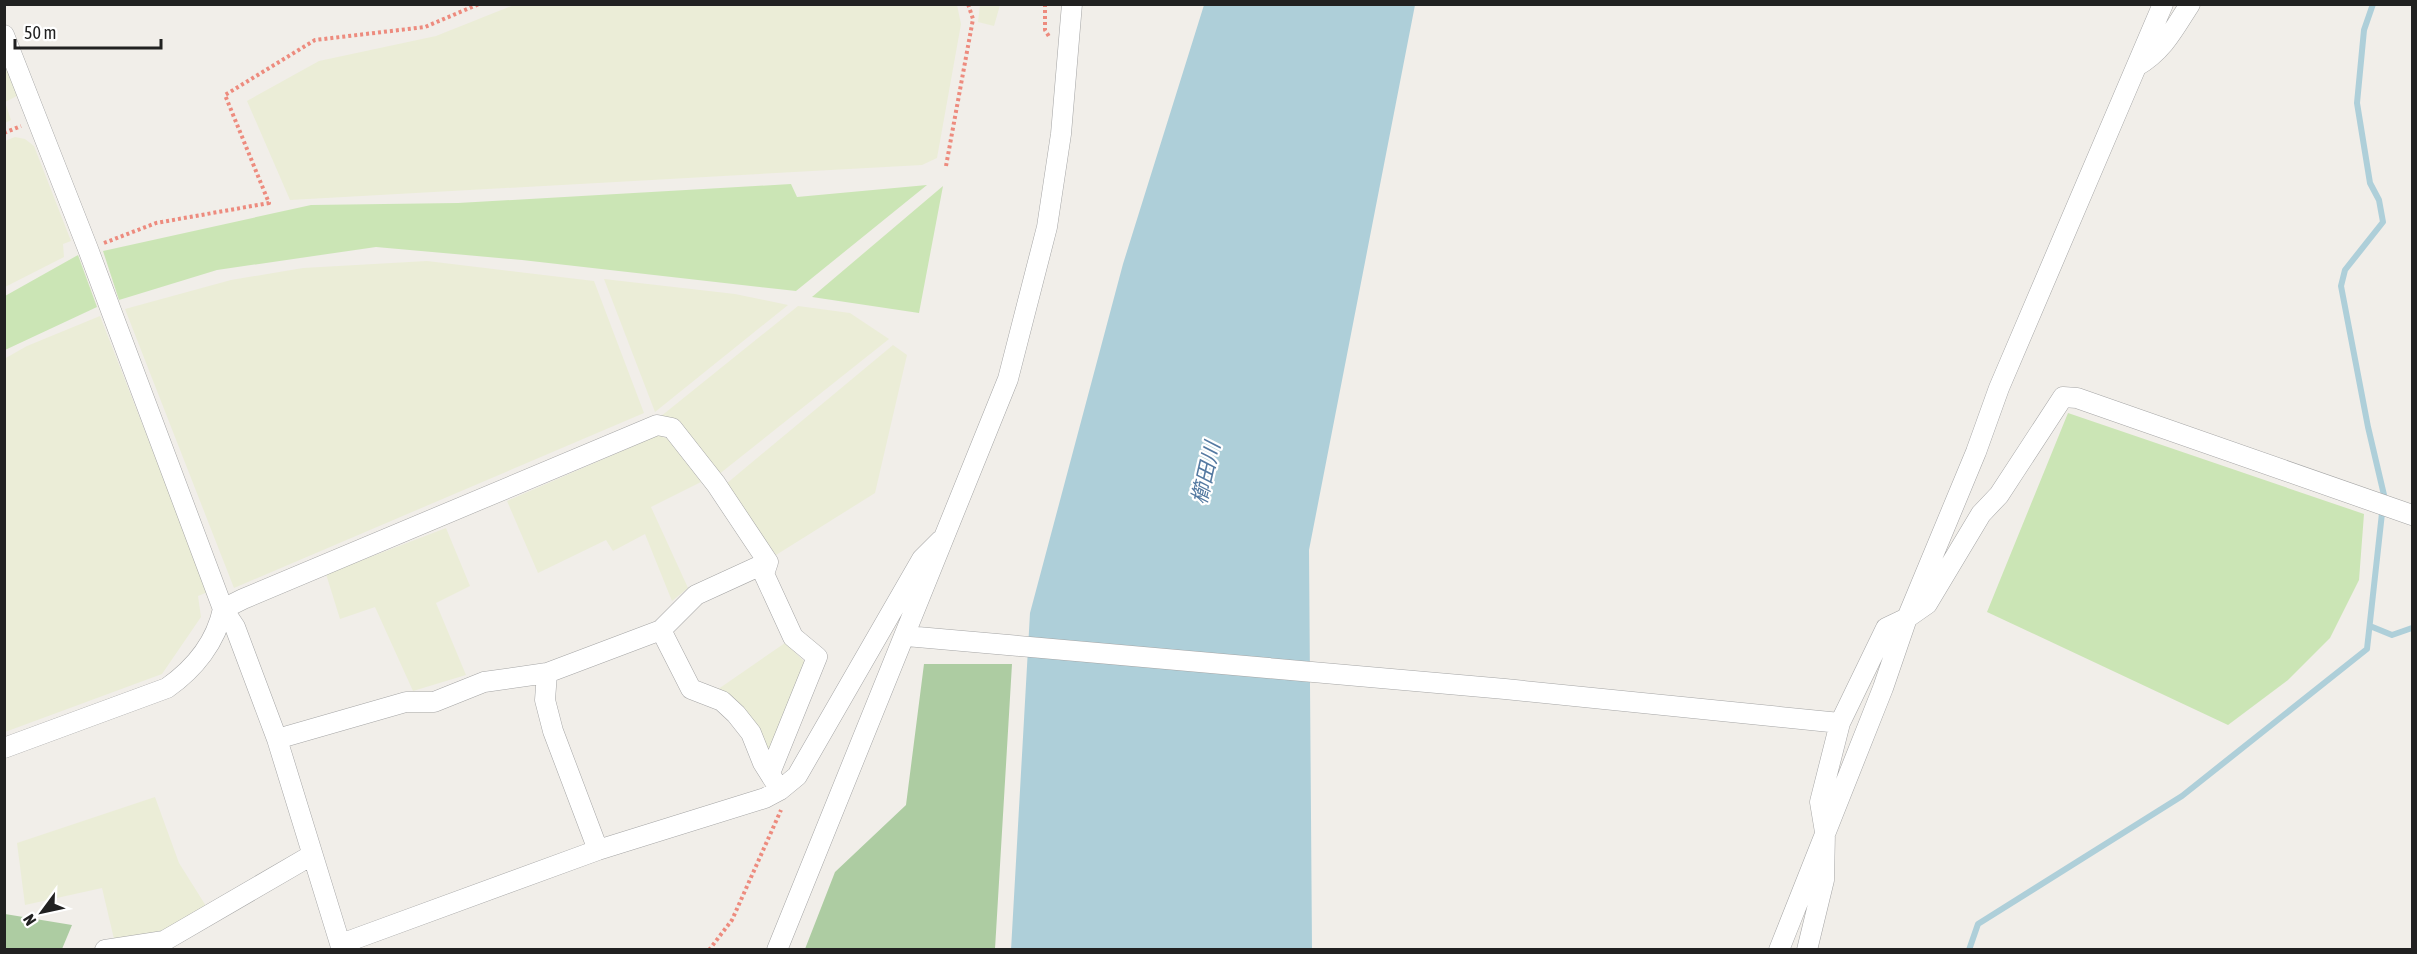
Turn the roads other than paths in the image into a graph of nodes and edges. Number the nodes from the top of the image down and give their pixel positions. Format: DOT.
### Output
graph roads {
  1 [pos="1072,4"];
  2 [pos="2163,4"];
  3 [pos="2190,4"];
  4 [pos="4,35"];
  5 [pos="2137,66"];
  6 [pos="2412,516"];
  7 [pos="946,536"];
  8 [pos="768,562"];
  9 [pos="223,609"];
  10 [pos="1907,618"];
  11 [pos="661,630"];
  12 [pos="906,636"];
  13 [pos="548,674"];
  14 [pos="1840,723"];
  15 [pos="277,739"];
  16 [pos="4,748"];
  17 [pos="778,790"];
  18 [pos="1824,832"];
  19 [pos="598,850"];
  20 [pos="312,855"];
  21 [pos="166,945"];
  22 [pos="342,947"];
  23 [pos="105,950"];
  24 [pos="777,950"];
  25 [pos="1779,950"];
  26 [pos="1807,950"];
  1 -- 7 [label="street"];
  2 -- 5 [label="street"];
  3 -- 5 [label="street"];
  4 -- 9 [label="street"];
  5 -- 10 [label="street"];
  6 -- 10 [label="street"];
  7 -- 12 [label="street"];
  7 -- 17 [label="street"];
  8 -- 9 [label="street"];
  8 -- 11 [label="street"];
  8 -- 17 [label="street"];
  9 -- 15 [label="street"];
  9 -- 16 [label="street"];
  10 -- 14 [label="street"];
  10 -- 18 [label="street"];
  11 -- 13 [label="street"];
  11 -- 17 [label="street"];
  12 -- 14 [label="street"];
  12 -- 24 [label="street"];
  13 -- 15 [label="street"];
  13 -- 19 [label="street"];
  14 -- 18 [label="street"];
  15 -- 20 [label="street"];
  17 -- 19 [label="street"];
  18 -- 25 [label="street"];
  18 -- 26 [label="street"];
  19 -- 22 [label="street"];
  20 -- 21 [label="street"];
  20 -- 22 [label="street"];
  21 -- 23 [label="street"];
}
